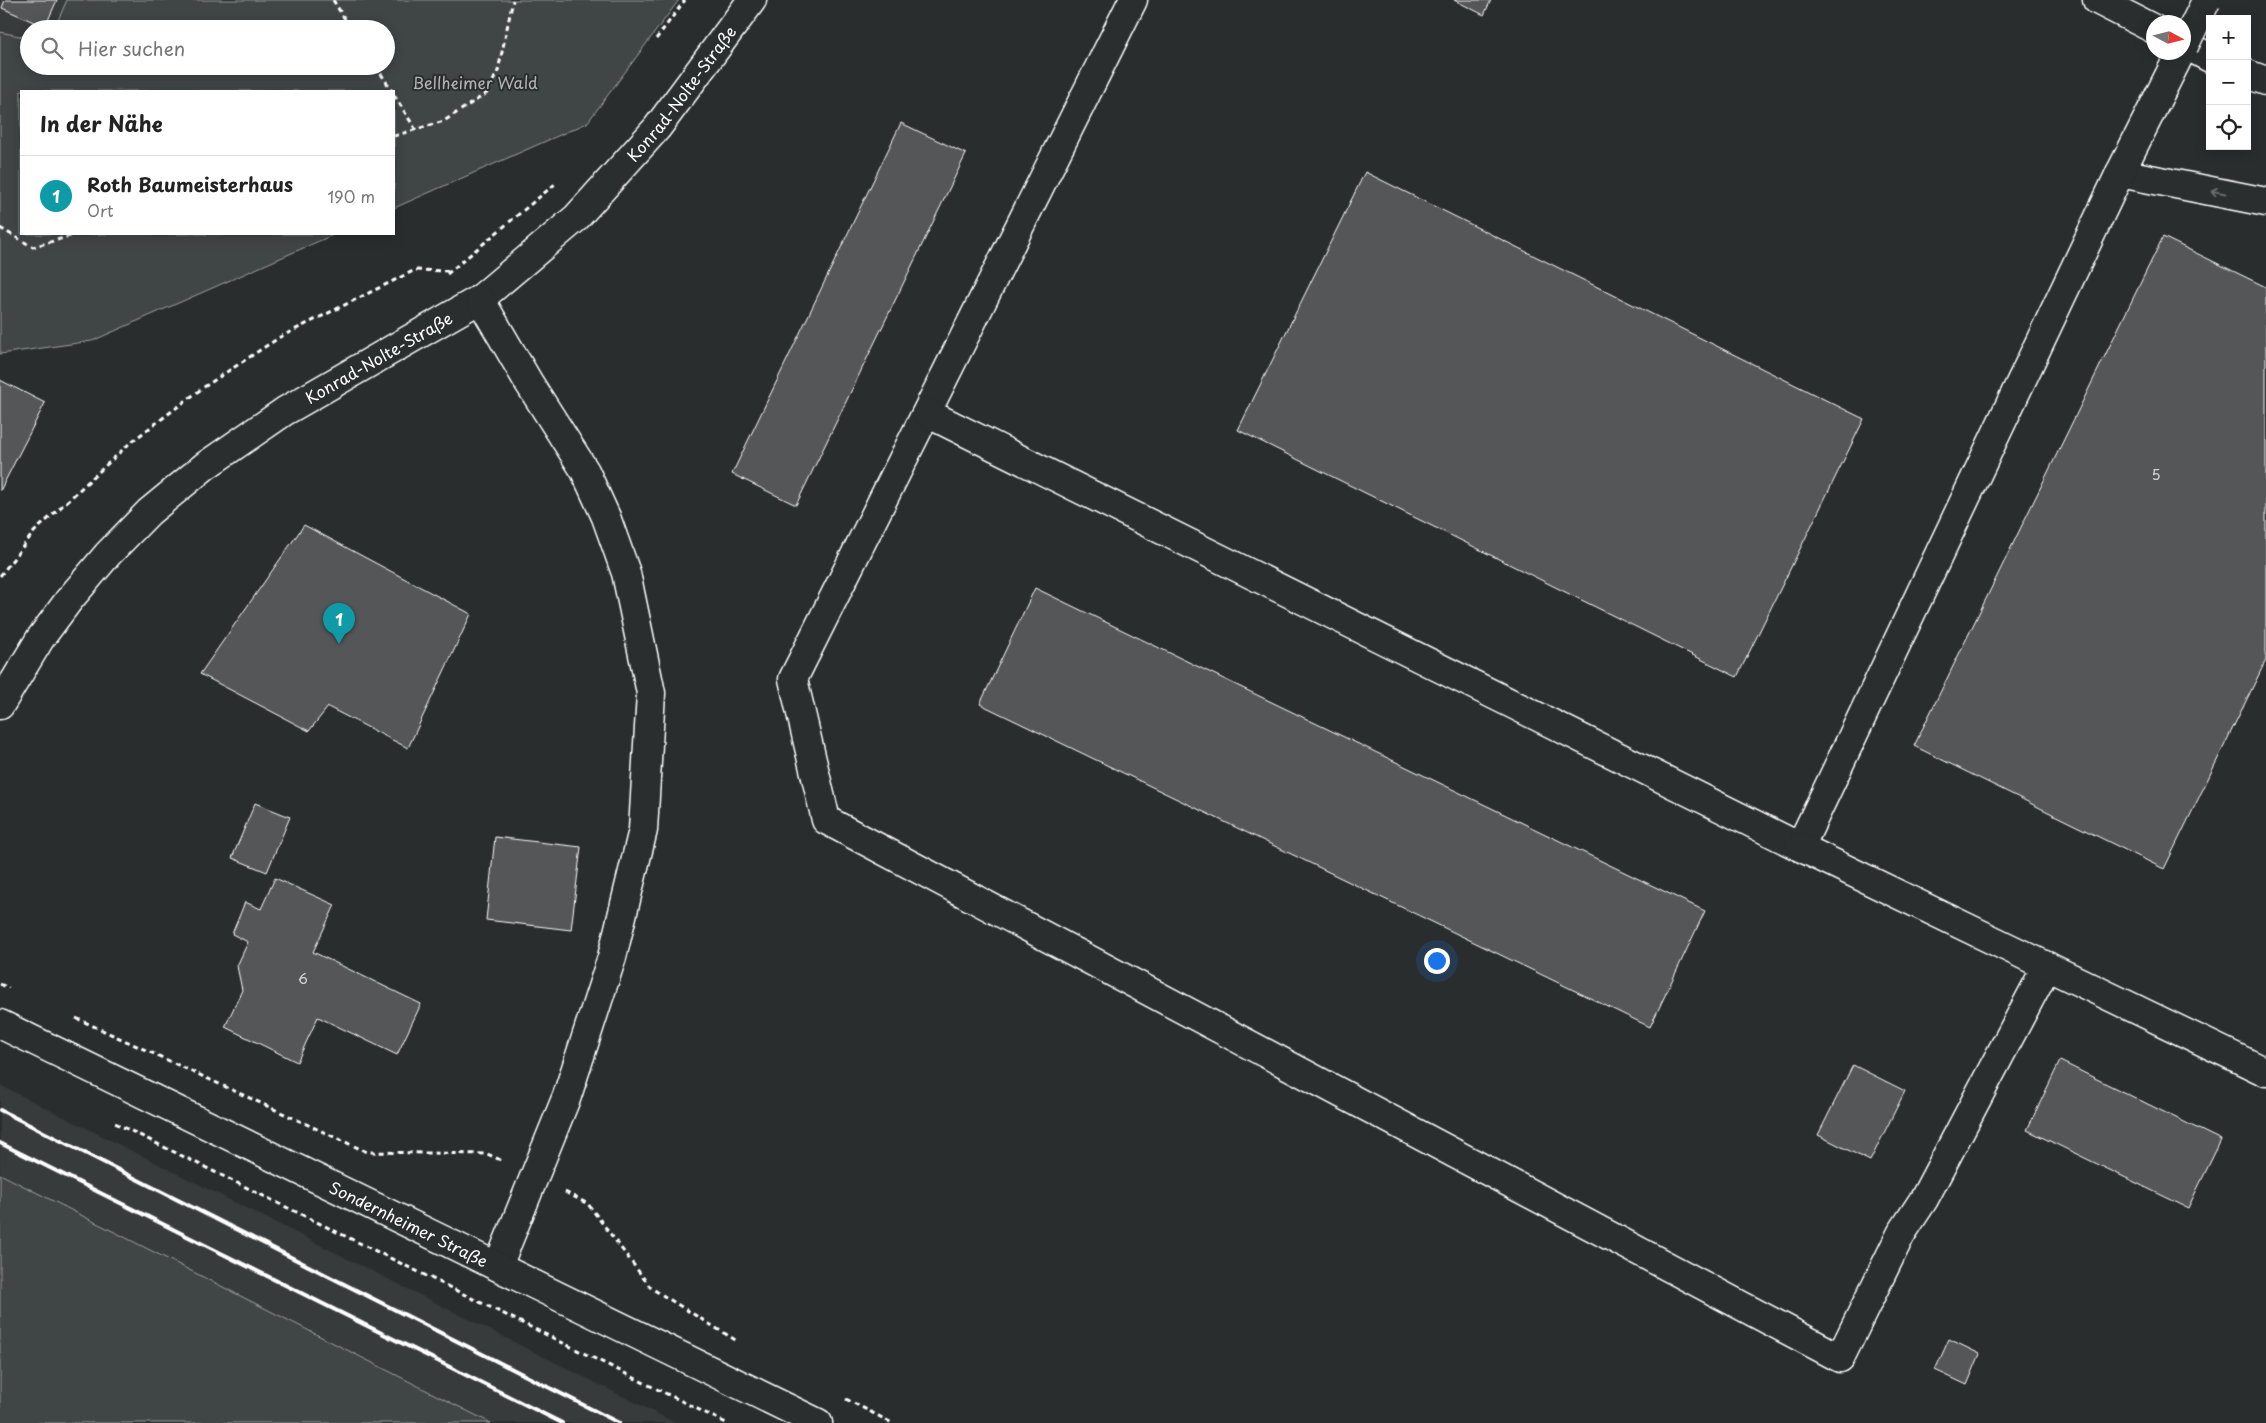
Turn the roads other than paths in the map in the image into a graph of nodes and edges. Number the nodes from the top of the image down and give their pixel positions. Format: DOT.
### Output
graph roads {
  1 [pos="752,0"];
  2 [pos="1134,0"];
  3 [pos="2097,0"];
  4 [pos="2206,0"];
  5 [pos="2146,25"];
  6 [pos="2191,31"];
  7 [pos="2191,48"];
  8 [pos="2206,56"];
  9 [pos="2176,60"];
  10 [pos="2251,75"];
  11 [pos="2266,81"];
  12 [pos="2120,173"];
  13 [pos="2266,202"];
  14 [pos="480,299"];
  15 [pos="927,413"];
  16 [pos="0,705"];
  17 [pos="1800,847"];
  18 [pos="2047,966"];
  19 [pos="0,1024"];
  20 [pos="2266,1072"];
  21 [pos="498,1266"];
  22 [pos="818,1423"];
  1 -- 14 [label="main road, Konrad-Nolte-Straße"];
  2 -- 15 [label="main road"];
  3 -- 5 [label="main road"];
  4 -- 6 [label="main road, bridge"];
  7 -- 8 [label="main road"];
  9 -- 12 [label="main road"];
  10 -- 11 [label="main road"];
  13 -- 12 [label="main road, one-way"];
  12 -- 17 [label="main road"];
  14 -- 16 [label="main road, Konrad-Nolte-Straße"];
  14 -- 21 [label="main road"];
  15 -- 17 [label="main road"];
  15 -- 18 [label="main road"];
  17 -- 18 [label="main road"];
  18 -- 20 [label="main road"];
  19 -- 21 [label="main road, Sondernheimer Straße"];
  21 -- 22 [label="main road, Sondernheimer Straße"];
}
